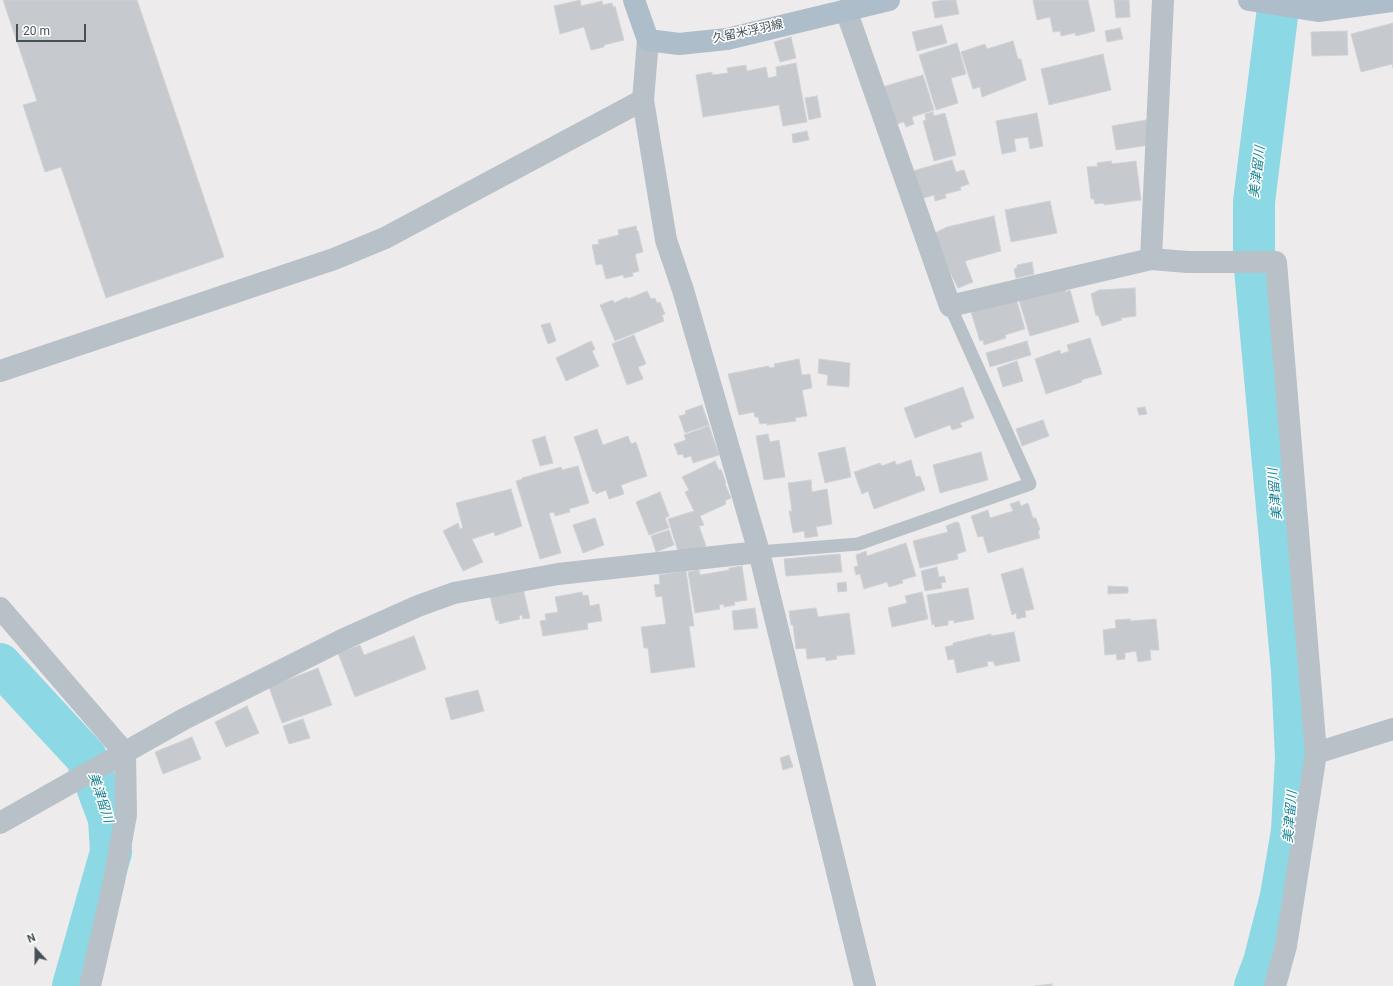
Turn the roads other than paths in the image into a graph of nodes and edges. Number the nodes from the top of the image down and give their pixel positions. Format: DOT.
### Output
graph roads {
  1 [pos="634,0"];
  2 [pos="889,0"];
  3 [pos="1163,0"];
  4 [pos="1249,0"];
  5 [pos="1393,1"];
  6 [pos="846,10"];
  7 [pos="648,40"];
  8 [pos="643,100"];
  9 [pos="1151,259"];
  10 [pos="950,306"];
  11 [pos="0,371"];
  12 [pos="759,552"];
  13 [pos="0,608"];
  14 [pos="1393,729"];
  15 [pos="1316,753"];
  16 [pos="120,756"];
  17 [pos="0,823"];
  18 [pos="90,986"];
  19 [pos="865,986"];
  20 [pos="1275,986"];
  1 -- 7 [label="main road"];
  2 -- 6 [label="main road, 久留米浮羽線"];
  3 -- 9 [label="street"];
  4 -- 5 [label="main road"];
  6 -- 7 [label="main road, 久留米浮羽線"];
  6 -- 10 [label="street"];
  7 -- 8 [label="street"];
  8 -- 11 [label="street"];
  8 -- 12 [label="street"];
  9 -- 10 [label="street"];
  9 -- 15 [label="street"];
  10 -- 12 [label="lane"];
  12 -- 16 [label="street"];
  12 -- 19 [label="street"];
  13 -- 16 [label="street"];
  14 -- 15 [label="street"];
  15 -- 20 [label="street"];
  16 -- 17 [label="street"];
  16 -- 18 [label="street"];
}
